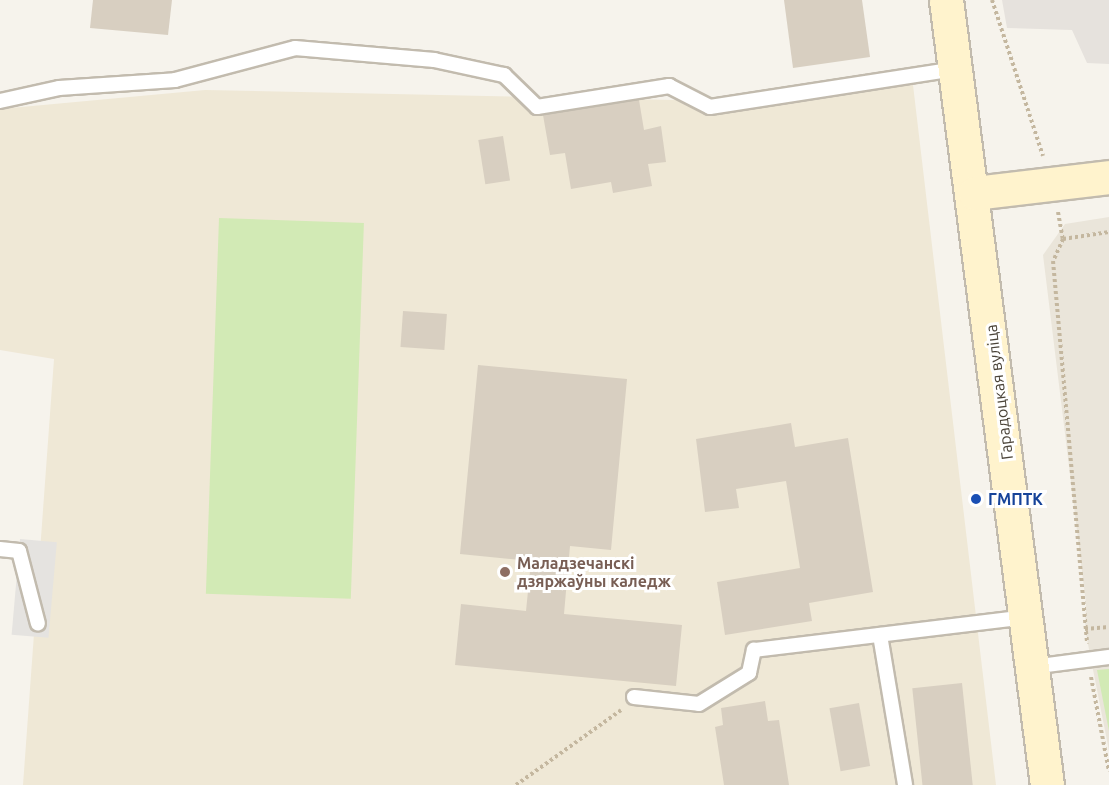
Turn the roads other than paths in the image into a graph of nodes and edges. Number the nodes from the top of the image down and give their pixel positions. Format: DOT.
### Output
graph roads {
  1 [pos="946,0"];
  2 [pos="956,69"];
  3 [pos="0,101"];
  4 [pos="1109,177"];
  5 [pos="975,193"];
  6 [pos="0,549"];
  7 [pos="1028,616"];
  8 [pos="38,624"];
  9 [pos="880,635"];
  10 [pos="1109,657"];
  11 [pos="1032,667"];
  12 [pos="634,697"];
  13 [pos="905,785"];
  14 [pos="1047,785"];
  1 -- 2 [label="street, Гарадоцкая вуліца"];
  2 -- 3 [label="lane"];
  2 -- 5 [label="street, Гарадоцкая вуліца"];
  4 -- 5 [label="street"];
  5 -- 7 [label="street, Гарадоцкая вуліца"];
  6 -- 8 [label="lane"];
  7 -- 9 [label="lane"];
  7 -- 11 [label="street, Гарадоцкая вуліца"];
  9 -- 12 [label="lane"];
  9 -- 13 [label="lane"];
  10 -- 11 [label="lane"];
  11 -- 14 [label="street, Гарадоцкая вуліца"];
}
